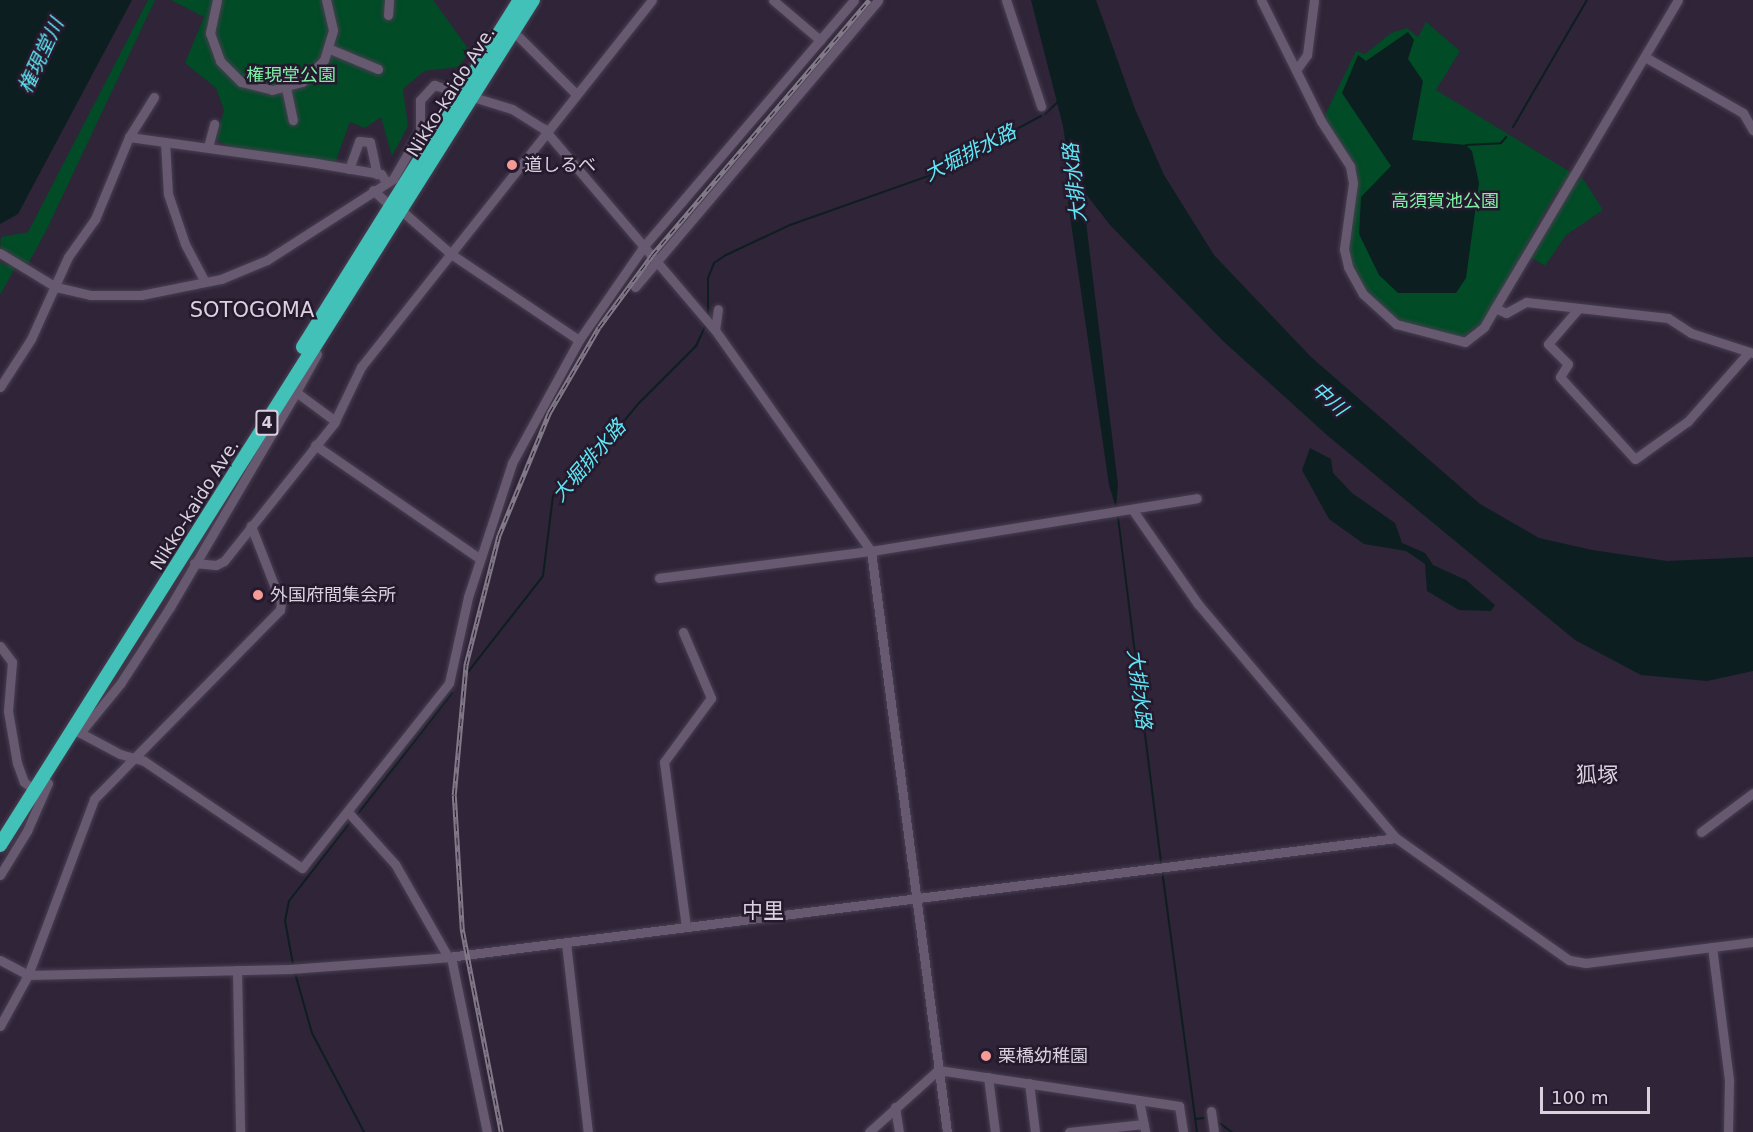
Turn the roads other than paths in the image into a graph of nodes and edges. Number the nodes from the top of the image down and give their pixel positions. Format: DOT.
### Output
graph roads {
  1 [pos="217,0"];
  2 [pos="326,0"];
  3 [pos="389,0"];
  4 [pos="520,0"];
  5 [pos="533,0"];
  6 [pos="652,0"];
  7 [pos="773,0"];
  8 [pos="854,0"];
  9 [pos="878,0"];
  10 [pos="1006,0"];
  11 [pos="1261,0"];
  12 [pos="1314,0"];
  13 [pos="1678,0"];
  14 [pos="388,15"];
  15 [pos="519,37"];
  16 [pos="820,40"];
  17 [pos="330,49"];
  18 [pos="1645,57"];
  19 [pos="378,69"];
  20 [pos="1296,70"];
  21 [pos="286,88"];
  22 [pos="464,93"];
  23 [pos="575,93"];
  24 [pos="154,97"];
  25 [pos="1041,106"];
  26 [pos="293,120"];
  27 [pos="214,124"];
  28 [pos="1753,130"];
  29 [pos="547,131"];
  30 [pos="129,137"];
  31 [pos="165,142"];
  32 [pos="208,147"];
  33 [pos="349,169"];
  34 [pos="377,174"];
  35 [pos="386,182"];
  36 [pos="373,190"];
  37 [pos="385,201"];
  38 [pos="403,212"];
  39 [pos="644,246"];
  40 [pos="0,253"];
  41 [pos="452,254"];
  42 [pos="656,261"];
  43 [pos="205,282"];
  44 [pos="56,287"];
  45 [pos="635,287"];
  46 [pos="1495,308"];
  47 [pos="718,309"];
  48 [pos="1578,309"];
  49 [pos="324,330"];
  50 [pos="715,330"];
  51 [pos="579,340"];
  52 [pos="1750,353"];
  53 [pos="0,387"];
  54 [pos="296,392"];
  55 [pos="335,421"];
  56 [pos="315,445"];
  57 [pos="1197,498"];
  58 [pos="1131,513"];
  59 [pos="251,526"];
  60 [pos="871,551"];
  61 [pos="479,558"];
  62 [pos="194,563"];
  63 [pos="659,578"];
  64 [pos="683,632"];
  65 [pos="0,646"];
  66 [pos="78,732"];
  67 [pos="136,757"];
  68 [pos="36,786"];
  69 [pos="1753,793"];
  70 [pos="348,812"];
  71 [pos="0,829"];
  72 [pos="1701,832"];
  73 [pos="1396,838"];
  74 [pos="0,844"];
  75 [pos="0,876"];
  76 [pos="917,898"];
  77 [pos="686,927"];
  78 [pos="1753,942"];
  79 [pos="566,943"];
  80 [pos="1712,947"];
  81 [pos="449,957"];
  82 [pos="0,960"];
  83 [pos="237,970"];
  84 [pos="28,975"];
  85 [pos="0,1026"];
  86 [pos="938,1070"];
  87 [pos="988,1077"];
  88 [pos="1029,1083"];
  89 [pos="1139,1100"];
  90 [pos="895,1107"];
  91 [pos="1211,1111"];
  92 [pos="1144,1128"];
  93 [pos="1215,1131"];
  94 [pos="240,1132"];
  95 [pos="487,1132"];
  96 [pos="588,1132"];
  97 [pos="869,1132"];
  98 [pos="899,1132"];
  99 [pos="947,1132"];
  100 [pos="995,1132"];
  101 [pos="1035,1132"];
  102 [pos="1069,1132"];
  103 [pos="1183,1132"];
  104 [pos="1728,1132"];
  1 -- 21 [label="street"];
  2 -- 17 [label="street"];
  3 -- 14 [label="street"];
  4 -- 22 [label="highway, Nikko-kaido Ave. / 4"];
  5 -- 22 [label="highway, Nikko-kaido Ave. / 4"];
  6 -- 23 [label="street"];
  7 -- 16 [label="street"];
  8 -- 16 [label="street"];
  9 -- 42 [label="street"];
  10 -- 25 [label="street"];
  11 -- 20 [label="street"];
  12 -- 20 [label="street"];
  13 -- 18 [label="street"];
  15 -- 23 [label="street"];
  16 -- 39 [label="street"];
  17 -- 19 [label="street"];
  17 -- 21 [label="street"];
  18 -- 28 [label="street"];
  18 -- 46 [label="street"];
  20 -- 46 [label="street"];
  21 -- 26 [label="street"];
  22 -- 29 [label="street"];
  22 -- 35 [label="street"];
  22 -- 49 [label="highway, Nikko-kaido Ave. / 4"];
  22 -- 68 [label="highway, Nikko-kaido Ave. / 4"];
  23 -- 29 [label="street"];
  24 -- 30 [label="street"];
  27 -- 32 [label="street"];
  29 -- 39 [label="street"];
  29 -- 41 [label="street"];
  30 -- 31 [label="street"];
  30 -- 44 [label="street"];
  31 -- 32 [label="street"];
  31 -- 43 [label="street"];
  32 -- 33 [label="street"];
  33 -- 34 [label="street"];
  33 -- 34 [label="street"];
  34 -- 35 [label="street"];
  35 -- 36 [label="street"];
  36 -- 37 [label="street"];
  36 -- 43 [label="street"];
  38 -- 41 [label="street"];
  39 -- 42 [label="street"];
  39 -- 51 [label="street"];
  40 -- 44 [label="street"];
  41 -- 51 [label="street"];
  41 -- 55 [label="street"];
  42 -- 45 [label="street"];
  42 -- 50 [label="street"];
  43 -- 44 [label="street"];
  44 -- 53 [label="street"];
  46 -- 48 [label="street"];
  47 -- 50 [label="street"];
  48 -- 52 [label="street"];
  48 -- 52 [label="street"];
  49 -- 54 [label="street"];
  49 -- 66 [label="highway, Nikko-kaido Ave. / 4"];
  50 -- 60 [label="street"];
  51 -- 61 [label="street"];
  54 -- 55 [label="street"];
  54 -- 62 [label="street"];
  55 -- 56 [label="street"];
  56 -- 59 [label="street"];
  56 -- 61 [label="street"];
  57 -- 58 [label="street"];
  58 -- 60 [label="street"];
  58 -- 73 [label="street"];
  59 -- 62 [label="street"];
  59 -- 67 [label="street"];
  60 -- 63 [label="street"];
  60 -- 76 [label="street"];
  61 -- 70 [label="street"];
  62 -- 66 [label="street"];
  64 -- 77 [label="street"];
  65 -- 68 [label="street"];
  66 -- 67 [label="street"];
  66 -- 68 [label="highway, Nikko-kaido Ave. / 4"];
  67 -- 70 [label="street"];
  67 -- 84 [label="street"];
  68 -- 71 [label="highway, Nikko-kaido Ave. / 4"];
  68 -- 74 [label="highway, Nikko-kaido Ave. / 4"];
  68 -- 75 [label="street"];
  69 -- 72 [label="street"];
  70 -- 81 [label="street"];
  73 -- 76 [label="street"];
  73 -- 80 [label="street"];
  76 -- 77 [label="street"];
  76 -- 86 [label="street"];
  77 -- 79 [label="street"];
  78 -- 80 [label="street"];
  79 -- 81 [label="street"];
  79 -- 96 [label="street"];
  80 -- 104 [label="street"];
  81 -- 83 [label="street"];
  81 -- 95 [label="street"];
  82 -- 84 [label="street"];
  83 -- 84 [label="street"];
  83 -- 94 [label="street"];
  84 -- 85 [label="street"];
  86 -- 87 [label="street"];
  86 -- 90 [label="street"];
  86 -- 99 [label="street"];
  87 -- 88 [label="street"];
  87 -- 100 [label="street"];
  88 -- 89 [label="street"];
  88 -- 101 [label="street"];
  89 -- 92 [label="street"];
  89 -- 103 [label="street"];
  90 -- 97 [label="street"];
  90 -- 98 [label="street"];
  91 -- 93 [label="street"];
  92 -- 102 [label="street"];
}
